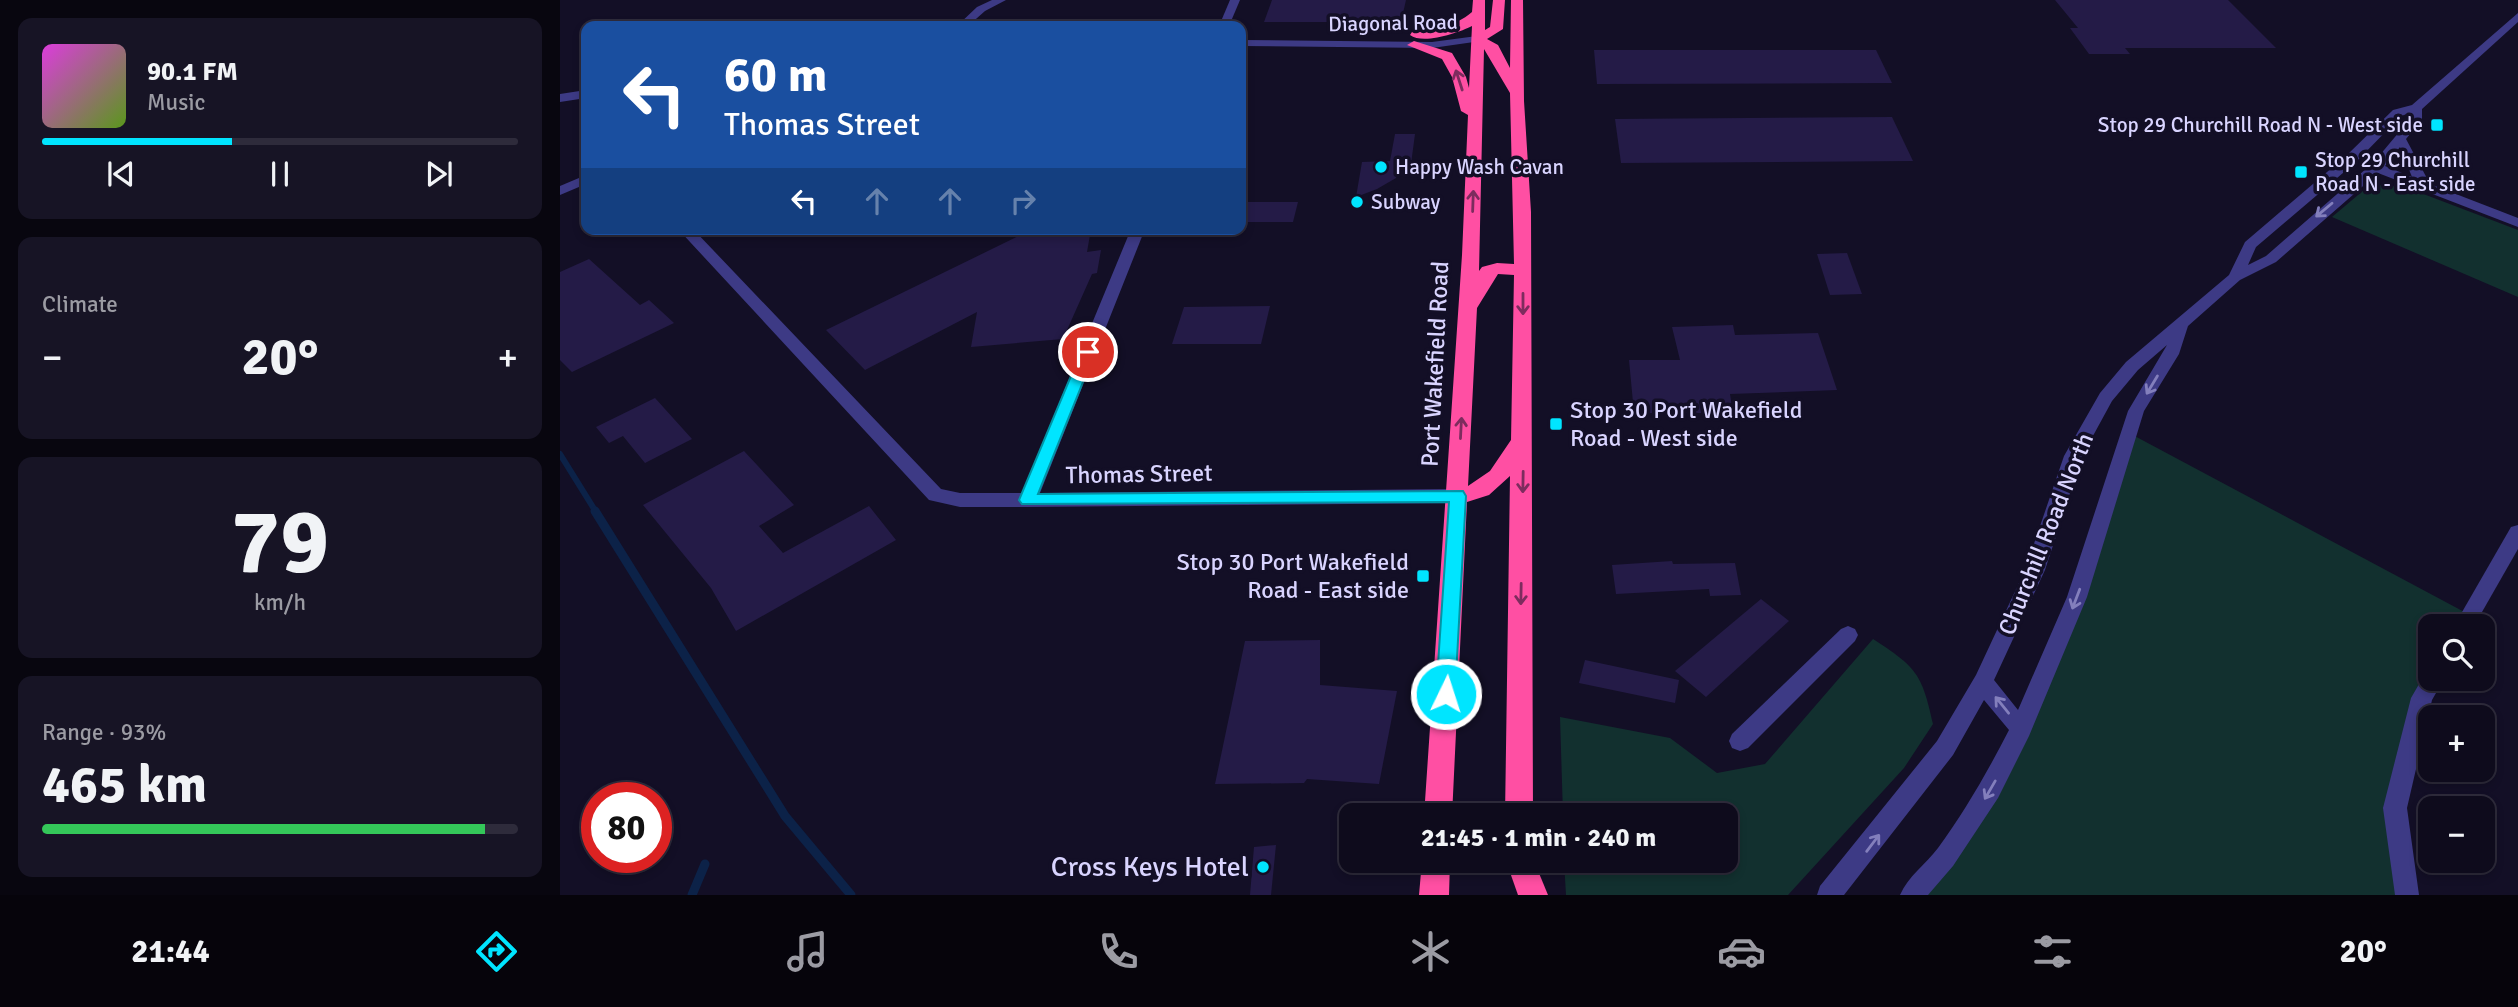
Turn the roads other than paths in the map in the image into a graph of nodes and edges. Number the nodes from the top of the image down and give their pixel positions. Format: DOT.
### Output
graph roads {
  1 [pos="1001,0"];
  2 [pos="1235,0"];
  3 [pos="1499,0"];
  4 [pos="1517,0"];
  5 [pos="1479,7"];
  6 [pos="2518,16"];
  7 [pos="968,21"];
  8 [pos="1226,21"];
  9 [pos="1246,35"];
  10 [pos="1477,39"];
  11 [pos="1415,40"];
  12 [pos="1246,43"];
  13 [pos="581,87"];
  14 [pos="560,91"];
  15 [pos="581,95"];
  16 [pos="560,99"];
  17 [pos="1517,101"];
  18 [pos="2416,108"];
  19 [pos="2400,139"];
  20 [pos="1475,141"];
  21 [pos="2352,158"];
  22 [pos="2377,167"];
  23 [pos="581,181"];
  24 [pos="2425,186"];
  25 [pos="560,191"];
  26 [pos="2518,223"];
  27 [pos="691,235"];
  28 [pos="1136,235"];
  29 [pos="1523,270"];
  30 [pos="2235,277"];
  31 [pos="1468,311"];
  32 [pos="2183,324"];
  33 [pos="1523,438"];
  34 [pos="1458,496"];
  35 [pos="1027,500"];
  36 [pos="2518,532"];
  37 [pos="2470,614"];
  38 [pos="1848,635"];
  39 [pos="1983,682"];
  40 [pos="2426,691"];
  41 [pos="2021,729"];
  42 [pos="1740,741"];
  43 [pos="1439,803"];
  44 [pos="1519,803"];
  45 [pos="1435,873"];
  46 [pos="1519,873"];
  47 [pos="1524,873"];
  48 [pos="1434,895"];
  49 [pos="1518,895"];
  50 [pos="1533,895"];
  51 [pos="1829,895"];
  52 [pos="1912,895"];
  53 [pos="2407,895"];
  1 -- 7 [label="street"];
  2 -- 8 [label="street"];
  3 -- 10 [label="highway"];
  4 -- 17 [label="highway"];
  5 -- 10 [label="highway, Port Wakefield Road"];
  5 -- 11 [label="highway"];
  6 -- 18 [label="street, Churchill Road North"];
  9 -- 11 [label="street, Diagonal Road"];
  10 -- 11 [label="street, Diagonal Road"];
  10 -- 17 [label="highway"];
  10 -- 20 [label="highway, Port Wakefield Road"];
  11 -- 12 [label="street, Diagonal Road"];
  20 -- 11 [label="highway, one-way"];
  13 -- 14 [label="street"];
  15 -- 16 [label="street"];
  17 -- 29 [label="highway"];
  18 -- 19 [label="street, Churchill Road North"];
  18 -- 21 [label="street, Churchill Road North"];
  19 -- 22 [label="street, Churchill Road North"];
  19 -- 24 [label="street"];
  31 -- 20 [label="highway, Port Wakefield Road, one-way"];
  21 -- 22 [label="street"];
  21 -- 30 [label="street, Churchill Road North"];
  22 -- 24 [label="street"];
  22 -- 30 [label="street, Churchill Road North, one-way"];
  23 -- 25 [label="street"];
  24 -- 26 [label="street"];
  27 -- 35 [label="street, Thomas Street"];
  28 -- 35 [label="street"];
  29 -- 31 [label="highway"];
  29 -- 33 [label="highway, one-way"];
  30 -- 32 [label="street, Churchill Road North"];
  34 -- 31 [label="highway, Port Wakefield Road, one-way"];
  32 -- 39 [label="street, Churchill Road North"];
  32 -- 41 [label="street, Churchill Road North, one-way"];
  33 -- 34 [label="highway"];
  33 -- 44 [label="highway, one-way"];
  34 -- 35 [label="street, Thomas Street"];
  34 -- 43 [label="highway, Port Wakefield Road"];
  36 -- 37 [label="street"];
  38 -- 42 [label="street"];
  41 -- 39 [label="street, one-way"];
  51 -- 39 [label="street, Churchill Road North, one-way"];
  40 -- 53 [label="street"];
  41 -- 52 [label="street, Churchill Road North, one-way"];
  45 -- 48 [label="highway"];
  46 -- 49 [label="highway"];
  47 -- 50 [label="highway"];
}
